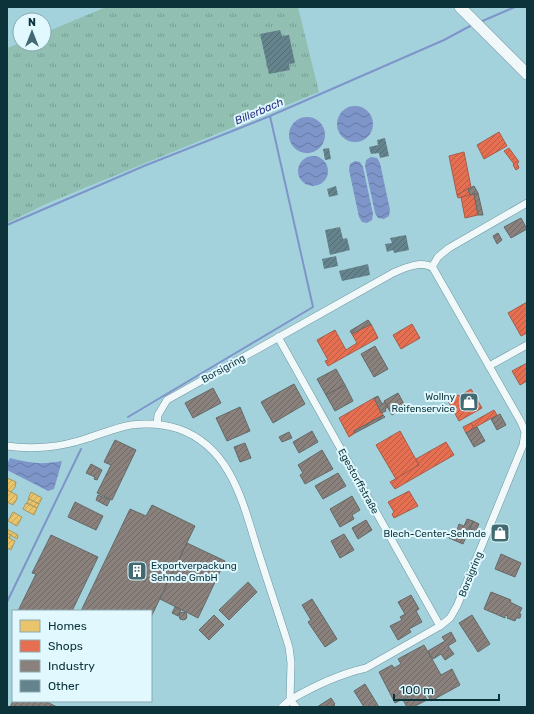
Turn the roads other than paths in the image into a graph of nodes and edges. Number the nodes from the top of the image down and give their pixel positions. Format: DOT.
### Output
graph roads {
  1 [pos="460,7"];
  2 [pos="527,74"];
  3 [pos="527,203"];
  4 [pos="432,267"];
  5 [pos="278,338"];
  6 [pos="527,345"];
  7 [pos="489,366"];
  8 [pos="157,424"];
  9 [pos="526,438"];
  10 [pos="7,446"];
  11 [pos="440,626"];
  12 [pos="290,700"];
  13 [pos="282,707"];
  14 [pos="296,707"];
  1 -- 2 [label="main road"];
  3 -- 4 [label="street"];
  4 -- 5 [label="street, Borsigring"];
  4 -- 7 [label="street, Borsigring"];
  5 -- 8 [label="street, Borsigring"];
  5 -- 11 [label="street, Egestorffstraße"];
  6 -- 7 [label="street"];
  7 -- 9 [label="street, Borsigring"];
  8 -- 10 [label="street"];
  8 -- 12 [label="street"];
  9 -- 11 [label="street, Borsigring"];
  11 -- 12 [label="street, Borsigring"];
  12 -- 13 [label="street, Borsigring"];
  12 -- 14 [label="street"];
}
